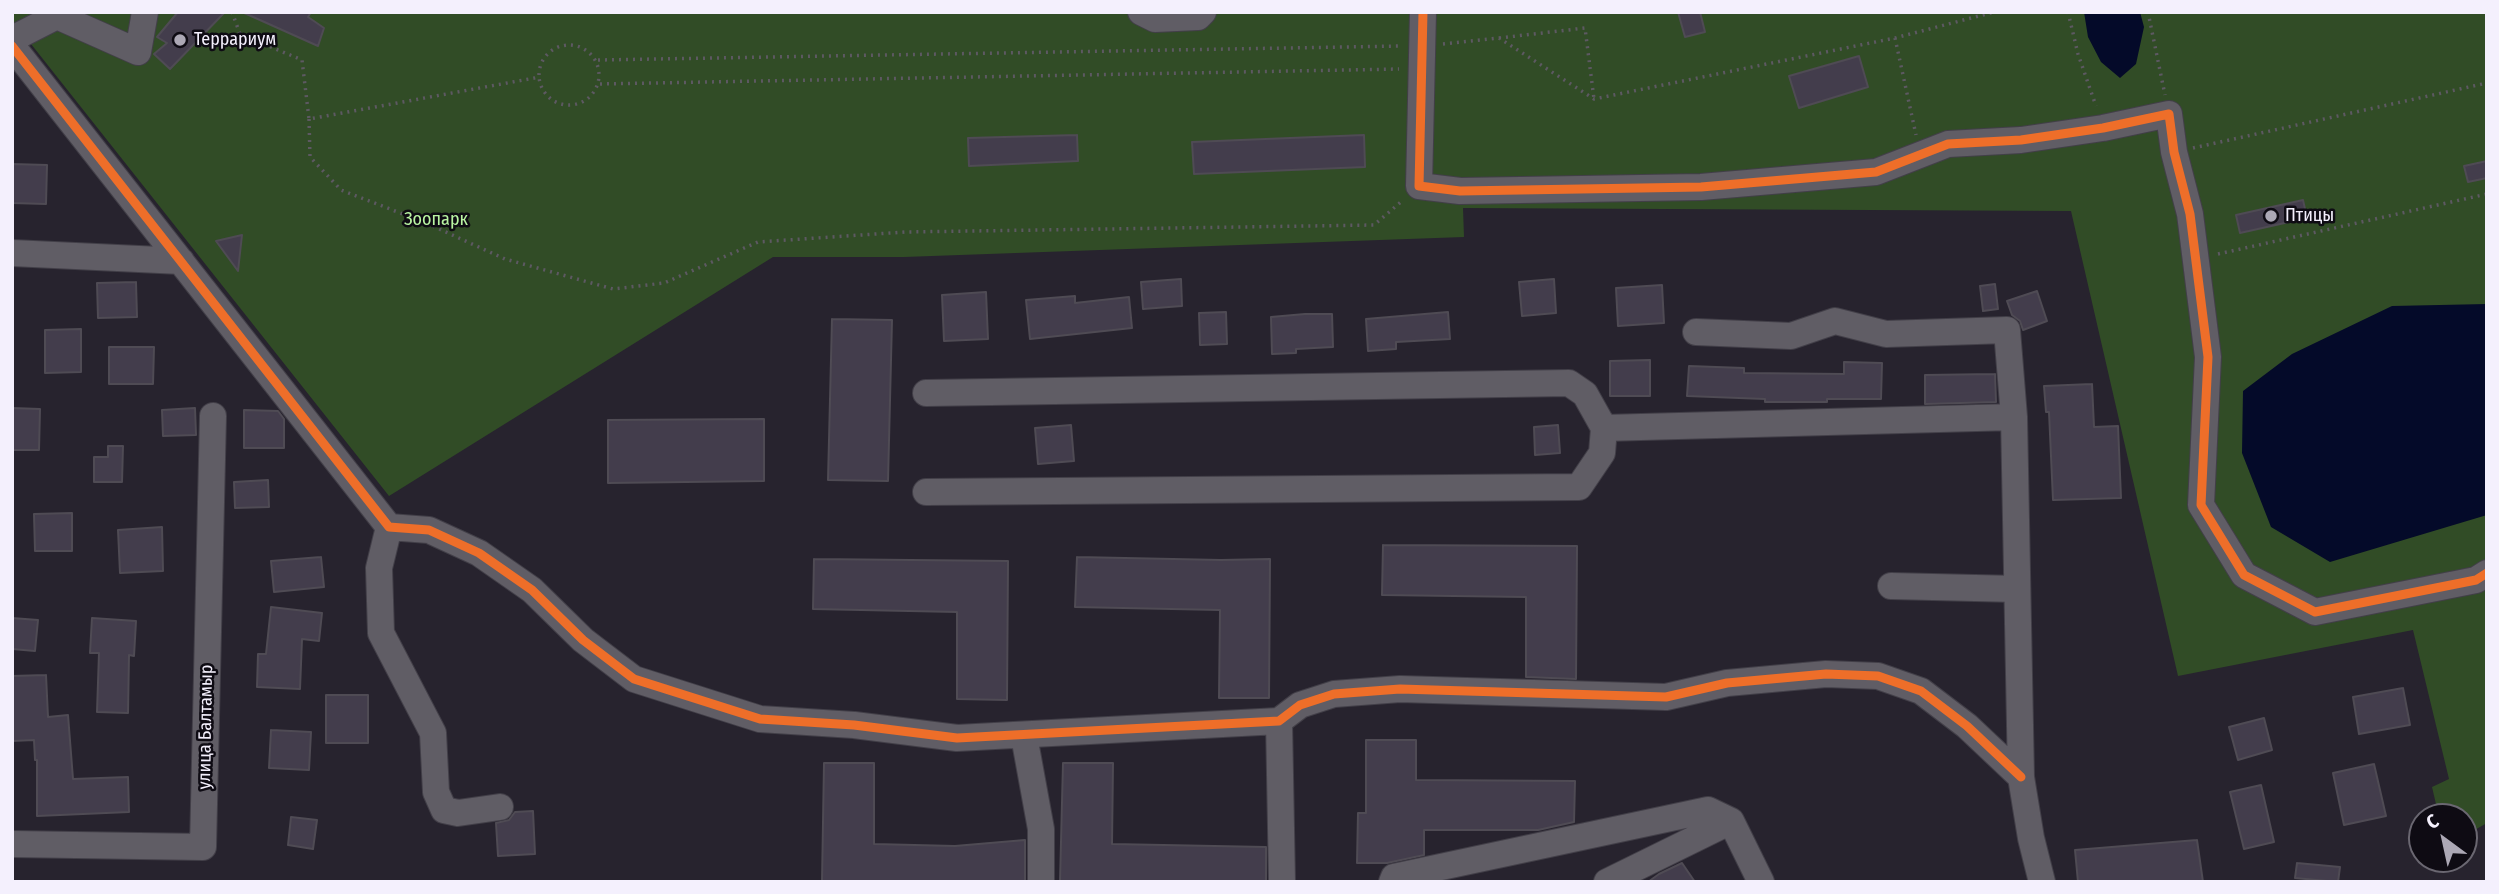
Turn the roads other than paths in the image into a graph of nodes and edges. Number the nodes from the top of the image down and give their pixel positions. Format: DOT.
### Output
graph roads {
  1 [pos="145,12"];
  2 [pos="1141,12"];
  3 [pos="1203,12"];
  4 [pos="1423,12"];
  5 [pos="12,39"];
  6 [pos="12,46"];
  7 [pos="12,253"];
  8 [pos="181,261"];
  9 [pos="1696,332"];
  10 [pos="926,393"];
  11 [pos="213,416"];
  12 [pos="2014,417"];
  13 [pos="1604,428"];
  14 [pos="926,492"];
  15 [pos="389,527"];
  16 [pos="2487,573"];
  17 [pos="1891,586"];
  18 [pos="2017,589"];
  19 [pos="1279,721"];
  20 [pos="1024,736"];
  21 [pos="2021,777"];
  22 [pos="500,807"];
  23 [pos="1731,821"];
  24 [pos="12,844"];
  25 [pos="1041,882"];
  26 [pos="1282,882"];
  27 [pos="1392,882"];
  28 [pos="1607,882"];
  29 [pos="1762,882"];
  30 [pos="2042,882"];
  1 -- 5 [label="street"];
  2 -- 3 [label="street"];
  4 -- 16 [label="street"];
  6 -- 8 [label="street"];
  7 -- 8 [label="street"];
  8 -- 15 [label="street"];
  9 -- 12 [label="street"];
  10 -- 13 [label="street"];
  11 -- 24 [label="street, улица Балтамыр"];
  12 -- 13 [label="street"];
  12 -- 18 [label="street"];
  13 -- 14 [label="street"];
  15 -- 20 [label="street"];
  15 -- 22 [label="street"];
  17 -- 18 [label="street"];
  18 -- 21 [label="street"];
  19 -- 20 [label="street"];
  19 -- 21 [label="street"];
  19 -- 26 [label="street"];
  20 -- 25 [label="street"];
  21 -- 30 [label="street"];
  23 -- 27 [label="street"];
  23 -- 28 [label="street"];
  23 -- 29 [label="street"];
}
